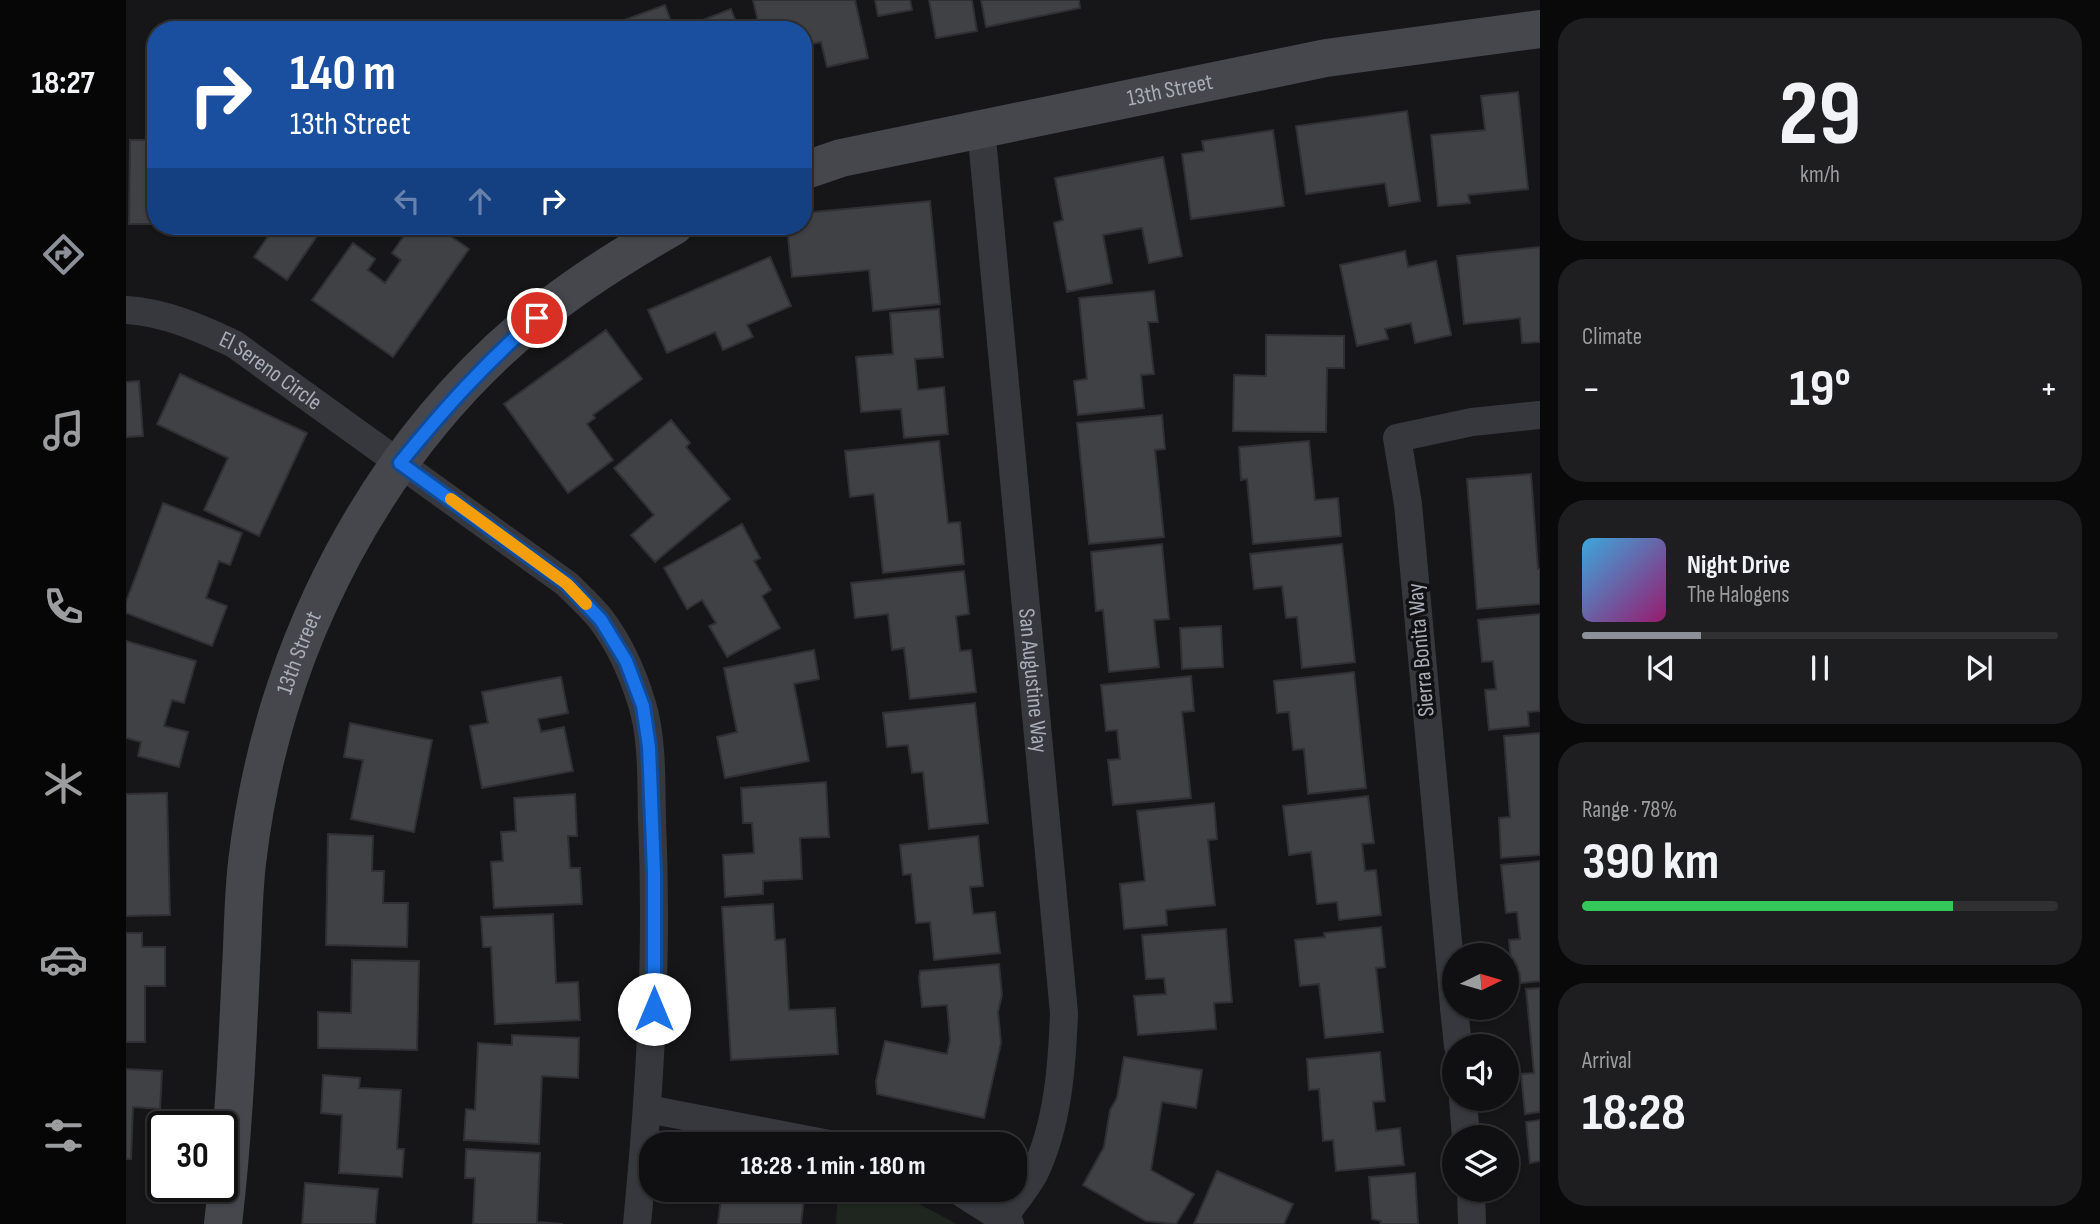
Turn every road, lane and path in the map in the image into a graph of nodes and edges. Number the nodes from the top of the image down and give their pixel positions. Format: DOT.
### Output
graph roads {
  1 [pos="1540,29"];
  2 [pos="981,128"];
  3 [pos="812,168"];
  4 [pos="658,235"];
  5 [pos="126,310"];
  6 [pos="1540,415"];
  7 [pos="400,463"];
  8 [pos="1448,943"];
  9 [pos="648,1109"];
  10 [pos="767,1132"];
  11 [pos="976,1202"];
  12 [pos="1471,1202"];
  13 [pos="1006,1221"];
  14 [pos="223,1224"];
  15 [pos="637,1224"];
  16 [pos="1472,1224"];
  1 -- 2 [label="street, 13th Street"];
  2 -- 3 [label="street, 13th Street"];
  2 -- 13 [label="street, San Augustine Way"];
  4 -- 7 [label="street, 13th Street"];
  5 -- 7 [label="street, El Sereno Circle"];
  6 -- 8 [label="street, Sierra Bonita Way"];
  7 -- 9 [label="street, El Sereno Circle"];
  7 -- 14 [label="street, 13th Street"];
  9 -- 10 [label="street"];
  9 -- 15 [label="street, El Sereno Circle"];
  11 -- 13 [label="street"];
  12 -- 16 [label="street"];
}
